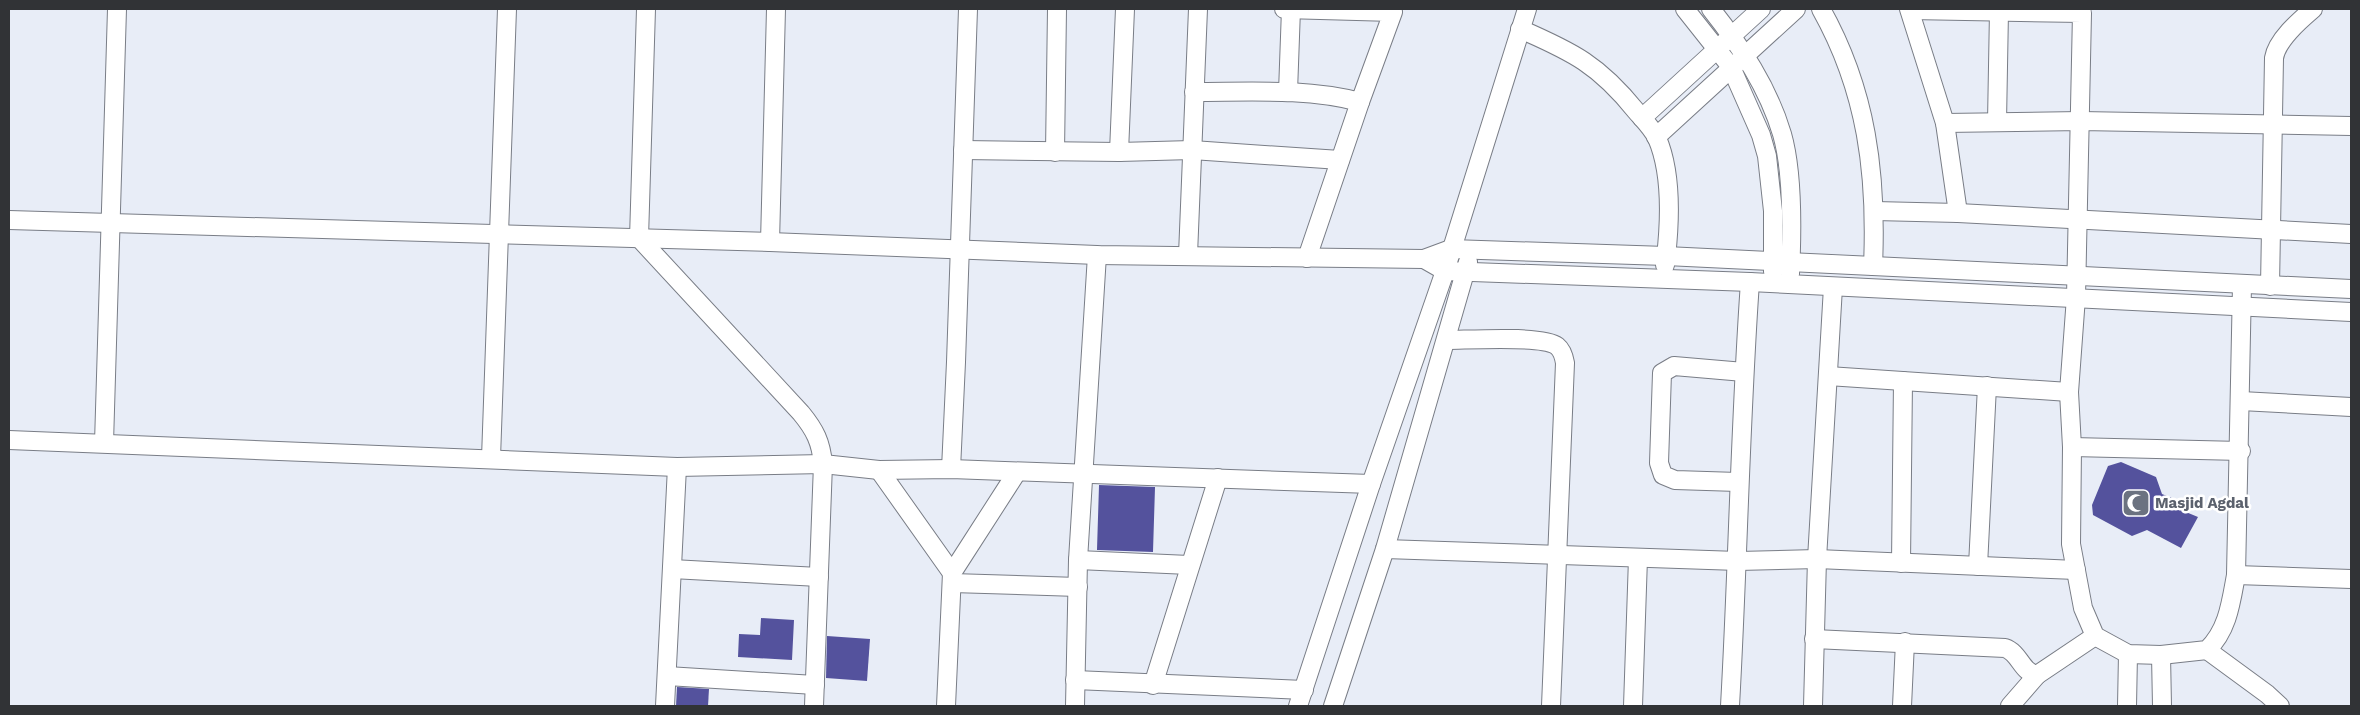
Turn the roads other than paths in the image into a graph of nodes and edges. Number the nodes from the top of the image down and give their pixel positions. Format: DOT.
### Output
graph roads {
  1 [pos="117,9"];
  2 [pos="507,9"];
  3 [pos="646,9"];
  4 [pos="776,9"];
  5 [pos="968,9"];
  6 [pos="1058,9"];
  7 [pos="1125,9"];
  8 [pos="1198,9"];
  9 [pos="1284,9"];
  10 [pos="1290,9"];
  11 [pos="1527,9"];
  12 [pos="1685,9"];
  13 [pos="1711,9"];
  14 [pos="1761,9"];
  15 [pos="1796,9"];
  16 [pos="1821,9"];
  17 [pos="2313,9"];
  18 [pos="1394,10"];
  19 [pos="1910,10"];
  20 [pos="1999,11"];
  21 [pos="2082,11"];
  22 [pos="1520,29"];
  23 [pos="1732,36"];
  24 [pos="1716,49"];
  25 [pos="1745,54"];
  26 [pos="1731,67"];
  27 [pos="1194,92"];
  28 [pos="1288,92"];
  29 [pos="1360,102"];
  30 [pos="1642,118"];
  31 [pos="2081,121"];
  32 [pos="1997,122"];
  33 [pos="1945,123"];
  34 [pos="2274,125"];
  35 [pos="2351,126"];
  36 [pos="1656,137"];
  37 [pos="963,150"];
  38 [pos="1192,150"];
  39 [pos="1055,152"];
  40 [pos="1119,152"];
  41 [pos="1340,160"];
  42 [pos="1875,211"];
  43 [pos="1958,213"];
  44 [pos="9,220"];
  45 [pos="2077,220"];
  46 [pos="111,223"];
  47 [pos="2270,230"];
  48 [pos="498,233"];
  49 [pos="2351,234"];
  50 [pos="639,238"];
  51 [pos="770,242"];
  52 [pos="1451,249"];
  53 [pos="959,250"];
  54 [pos="1472,251"];
  55 [pos="1097,255"];
  56 [pos="1188,255"];
  57 [pos="1666,256"];
  58 [pos="1307,258"];
  59 [pos="1424,259"];
  60 [pos="1782,262"];
  61 [pos="1873,266"];
  62 [pos="1445,271"];
  63 [pos="1466,272"];
  64 [pos="2077,276"];
  65 [pos="1664,278"];
  66 [pos="1750,282"];
  67 [pos="1781,284"];
  68 [pos="2242,285"];
  69 [pos="2270,286"];
  70 [pos="1833,287"];
  71 [pos="2351,289"];
  72 [pos="2076,297"];
  73 [pos="2243,306"];
  74 [pos="2351,312"];
  75 [pos="1447,340"];
  76 [pos="1744,372"];
  77 [pos="1828,376"];
  78 [pos="1903,381"];
  79 [pos="1987,386"];
  80 [pos="2068,392"];
  81 [pos="2241,401"];
  82 [pos="2351,407"];
  83 [pos="9,440"];
  84 [pos="104,444"];
  85 [pos="2072,447"];
  86 [pos="2240,451"];
  87 [pos="491,458"];
  88 [pos="823,464"];
  89 [pos="678,467"];
  90 [pos="879,470"];
  91 [pos="951,470"];
  92 [pos="1016,472"];
  93 [pos="1083,475"];
  94 [pos="1218,478"];
  95 [pos="1738,482"];
  96 [pos="1370,484"];
  97 [pos="1385,549"];
  98 [pos="1558,554"];
  99 [pos="1638,558"];
  100 [pos="1817,559"];
  101 [pos="1078,560"];
  102 [pos="1738,561"];
  103 [pos="1901,563"];
  104 [pos="1188,566"];
  105 [pos="1978,566"];
  106 [pos="672,569"];
  107 [pos="2076,570"];
  108 [pos="2236,575"];
  109 [pos="819,577"];
  110 [pos="952,578"];
  111 [pos="2351,579"];
  112 [pos="1078,587"];
  113 [pos="2095,636"];
  114 [pos="1814,639"];
  115 [pos="1905,642"];
  116 [pos="2207,650"];
  117 [pos="2128,654"];
  118 [pos="2161,655"];
  119 [pos="2037,675"];
  120 [pos="666,676"];
  121 [pos="1075,680"];
  122 [pos="816,685"];
  123 [pos="1153,685"];
  124 [pos="1301,698"];
  125 [pos="665,706"];
  126 [pos="814,706"];
  127 [pos="946,706"];
  128 [pos="1075,706"];
  129 [pos="1332,706"];
  130 [pos="1551,706"];
  131 [pos="1633,706"];
  132 [pos="1730,706"];
  133 [pos="1813,706"];
  134 [pos="1902,706"];
  135 [pos="2010,706"];
  136 [pos="2127,706"];
  137 [pos="2162,706"];
  138 [pos="2280,706"];
  1 -- 46 [label="street"];
  2 -- 48 [label="street"];
  3 -- 50 [label="street"];
  4 -- 51 [label="street"];
  5 -- 37 [label="street"];
  6 -- 39 [label="street"];
  7 -- 40 [label="street"];
  8 -- 27 [label="street"];
  9 -- 10 [label="street"];
  10 -- 18 [label="street"];
  10 -- 28 [label="street"];
  11 -- 22 [label="street"];
  12 -- 24 [label="street"];
  13 -- 23 [label="street"];
  14 -- 23 [label="street"];
  15 -- 25 [label="street"];
  16 -- 42 [label="street"];
  17 -- 34 [label="street"];
  18 -- 29 [label="street"];
  19 -- 20 [label="street"];
  19 -- 33 [label="street"];
  20 -- 21 [label="street"];
  20 -- 32 [label="street"];
  21 -- 31 [label="street"];
  22 -- 30 [label="street"];
  22 -- 52 [label="street"];
  23 -- 24 [label="street"];
  23 -- 25 [label="street"];
  24 -- 26 [label="street"];
  24 -- 30 [label="street"];
  25 -- 26 [label="street"];
  25 -- 60 [label="street"];
  26 -- 36 [label="street"];
  26 -- 60 [label="street"];
  27 -- 28 [label="street"];
  27 -- 38 [label="street"];
  28 -- 29 [label="street"];
  29 -- 41 [label="street"];
  30 -- 36 [label="street"];
  31 -- 32 [label="street"];
  31 -- 34 [label="street"];
  31 -- 45 [label="street"];
  32 -- 33 [label="street"];
  33 -- 43 [label="street"];
  34 -- 35 [label="street"];
  34 -- 47 [label="street"];
  36 -- 57 [label="street"];
  37 -- 39 [label="street"];
  37 -- 53 [label="street"];
  38 -- 40 [label="street"];
  38 -- 41 [label="street"];
  38 -- 56 [label="street"];
  39 -- 40 [label="street"];
  41 -- 58 [label="street"];
  42 -- 43 [label="street"];
  42 -- 61 [label="street"];
  43 -- 45 [label="street"];
  44 -- 46 [label="street"];
  45 -- 47 [label="street"];
  45 -- 64 [label="street"];
  46 -- 48 [label="street"];
  46 -- 84 [label="street"];
  47 -- 49 [label="street"];
  47 -- 69 [label="street"];
  48 -- 50 [label="street"];
  48 -- 87 [label="street"];
  50 -- 51 [label="street"];
  50 -- 88 [label="street"];
  51 -- 53 [label="street"];
  52 -- 54 [label="street"];
  52 -- 59 [label="street"];
  52 -- 62 [label="street"];
  53 -- 55 [label="street"];
  53 -- 91 [label="street"];
  54 -- 57 [label="street"];
  54 -- 63 [label="street"];
  55 -- 56 [label="street"];
  55 -- 93 [label="street"];
  56 -- 58 [label="street"];
  57 -- 60 [label="street"];
  57 -- 65 [label="street"];
  58 -- 59 [label="street"];
  59 -- 62 [label="street"];
  60 -- 61 [label="street"];
  60 -- 67 [label="street"];
  61 -- 64 [label="street"];
  62 -- 63 [label="street"];
  62 -- 96 [label="street"];
  63 -- 65 [label="street"];
  63 -- 75 [label="street"];
  64 -- 68 [label="street"];
  64 -- 72 [label="street"];
  65 -- 66 [label="street"];
  66 -- 67 [label="street"];
  66 -- 76 [label="street"];
  67 -- 70 [label="street"];
  68 -- 69 [label="street"];
  68 -- 73 [label="street"];
  69 -- 71 [label="street"];
  70 -- 72 [label="street"];
  70 -- 77 [label="street"];
  72 -- 73 [label="street"];
  72 -- 80 [label="street"];
  73 -- 74 [label="street"];
  73 -- 81 [label="street"];
  75 -- 97 [label="street"];
  75 -- 98 [label="street"];
  76 -- 95 [label="street"];
  76 -- 95 [label="street"];
  77 -- 78 [label="street"];
  77 -- 100 [label="street"];
  78 -- 79 [label="street"];
  78 -- 103 [label="street"];
  79 -- 80 [label="street"];
  79 -- 105 [label="street"];
  80 -- 85 [label="street"];
  81 -- 82 [label="street"];
  81 -- 86 [label="street"];
  83 -- 84 [label="street"];
  84 -- 87 [label="street"];
  85 -- 86 [label="street"];
  85 -- 107 [label="street"];
  86 -- 108 [label="street"];
  87 -- 89 [label="street"];
  88 -- 89 [label="street"];
  88 -- 90 [label="street"];
  88 -- 109 [label="street"];
  89 -- 106 [label="street"];
  90 -- 91 [label="street"];
  90 -- 110 [label="street"];
  91 -- 92 [label="street"];
  92 -- 93 [label="street"];
  92 -- 110 [label="street"];
  93 -- 94 [label="street"];
  93 -- 101 [label="street"];
  94 -- 96 [label="street"];
  94 -- 104 [label="street"];
  95 -- 102 [label="street"];
  96 -- 124 [label="street"];
  97 -- 98 [label="street"];
  97 -- 129 [label="street"];
  98 -- 99 [label="street"];
  98 -- 130 [label="street"];
  99 -- 102 [label="street"];
  99 -- 131 [label="street"];
  100 -- 102 [label="street"];
  100 -- 103 [label="street"];
  100 -- 114 [label="street"];
  101 -- 104 [label="street"];
  101 -- 112 [label="street"];
  102 -- 132 [label="street"];
  103 -- 105 [label="street"];
  104 -- 123 [label="street"];
  105 -- 107 [label="street"];
  106 -- 109 [label="street"];
  106 -- 120 [label="street"];
  107 -- 113 [label="street"];
  108 -- 111 [label="street"];
  108 -- 116 [label="street"];
  109 -- 122 [label="street"];
  110 -- 112 [label="street"];
  110 -- 127 [label="street"];
  112 -- 121 [label="street"];
  113 -- 117 [label="street"];
  113 -- 119 [label="street"];
  114 -- 115 [label="street"];
  114 -- 133 [label="street"];
  115 -- 119 [label="street"];
  115 -- 134 [label="street"];
  116 -- 118 [label="street"];
  116 -- 138 [label="street"];
  117 -- 118 [label="street"];
  117 -- 136 [label="street"];
  118 -- 137 [label="street"];
  119 -- 135 [label="street"];
  120 -- 122 [label="street"];
  120 -- 125 [label="street"];
  121 -- 123 [label="street"];
  121 -- 128 [label="street"];
  122 -- 126 [label="street"];
  123 -- 124 [label="street"];
}
